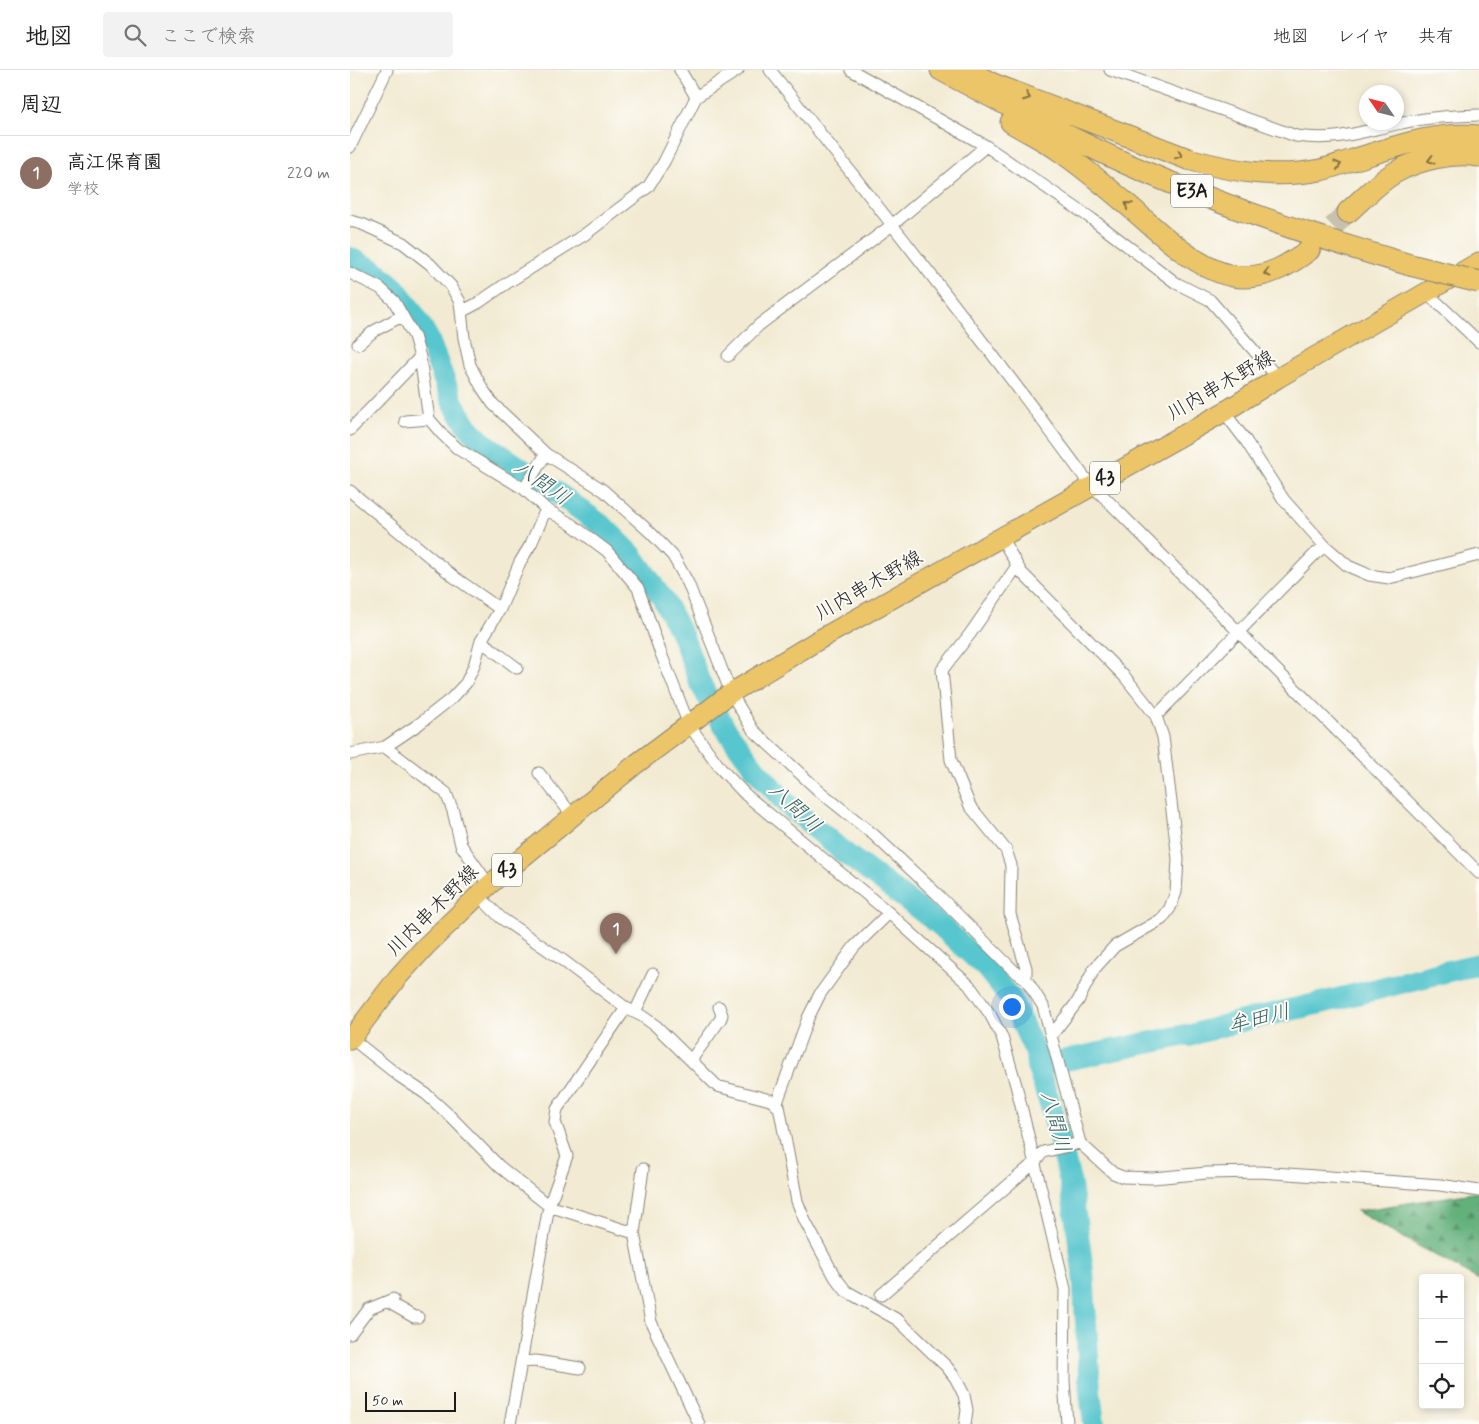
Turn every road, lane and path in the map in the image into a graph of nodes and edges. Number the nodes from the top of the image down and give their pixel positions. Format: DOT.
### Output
graph roads {
  1 [pos="387,70"];
  2 [pos="680,70"];
  3 [pos="738,70"];
  4 [pos="770,70"];
  5 [pos="851,70"];
  6 [pos="925,70"];
  7 [pos="941,70"];
  8 [pos="966,70"];
  9 [pos="1110,70"];
  10 [pos="696,97"];
  11 [pos="1479,115"];
  12 [pos="1479,136"];
  13 [pos="986,146"];
  14 [pos="350,147"];
  15 [pos="1479,156"];
  16 [pos="1348,212"];
  17 [pos="350,221"];
  18 [pos="892,224"];
  19 [pos="1309,250"];
  20 [pos="1479,262"];
  21 [pos="350,273"];
  22 [pos="1479,282"];
  23 [pos="1426,292"];
  24 [pos="461,312"];
  25 [pos="402,316"];
  26 [pos="1479,342"];
  27 [pos="358,344"];
  28 [pos="728,356"];
  29 [pos="420,357"];
  30 [pos="1278,378"];
  31 [pos="1224,412"];
  32 [pos="429,419"];
  33 [pos="405,421"];
  34 [pos="350,430"];
  35 [pos="546,454"];
  36 [pos="1091,486"];
  37 [pos="524,489"];
  38 [pos="350,490"];
  39 [pos="546,510"];
  40 [pos="1001,537"];
  41 [pos="1325,546"];
  42 [pos="1479,555"];
  43 [pos="1017,566"];
  44 [pos="500,609"];
  45 [pos="1238,633"];
  46 [pos="481,641"];
  47 [pos="517,668"];
  48 [pos="731,693"];
  49 [pos="1156,716"];
  50 [pos="689,725"];
  51 [pos="385,746"];
  52 [pos="350,754"];
  53 [pos="539,774"];
  54 [pos="572,816"];
  55 [pos="1479,873"];
  56 [pos="484,890"];
  57 [pos="889,913"];
  58 [pos="653,974"];
  59 [pos="1026,979"];
  60 [pos="719,1008"];
  61 [pos="630,1010"];
  62 [pos="1051,1036"];
  63 [pos="351,1039"];
  64 [pos="691,1060"];
  65 [pos="776,1105"];
  66 [pos="1076,1144"];
  67 [pos="1034,1163"];
  68 [pos="642,1169"];
  69 [pos="1479,1191"];
  70 [pos="549,1206"];
  71 [pos="634,1233"];
  72 [pos="881,1295"];
  73 [pos="418,1317"];
  74 [pos="350,1334"];
  75 [pos="521,1362"];
  76 [pos="580,1368"];
  77 [pos="510,1424"];
  78 [pos="699,1424"];
  79 [pos="965,1424"];
  80 [pos="1067,1424"];
  1 -- 14 [label="street"];
  2 -- 10 [label="street"];
  3 -- 10 [label="street"];
  4 -- 18 [label="street"];
  5 -- 13 [label="street"];
  19 -- 6 [label="highway, one-way"];
  7 -- 22 [label="highway, E3A, bridge"];
  8 -- 12 [label="highway, one-way"];
  9 -- 11 [label="street"];
  10 -- 24 [label="street"];
  13 -- 18 [label="street"];
  13 -- 30 [label="street"];
  15 -- 16 [label="highway, one-way"];
  17 -- 24 [label="street"];
  18 -- 28 [label="street"];
  18 -- 36 [label="street"];
  20 -- 23 [label="main road, 川内串木野線 / 43"];
  21 -- 25 [label="street"];
  23 -- 26 [label="street"];
  23 -- 30 [label="main road, 川内串木野線 / 43"];
  24 -- 35 [label="street"];
  25 -- 27 [label="street"];
  25 -- 29 [label="street"];
  29 -- 32 [label="street"];
  29 -- 34 [label="street"];
  30 -- 31 [label="main road, 川内串木野線 / 43"];
  31 -- 36 [label="main road, 川内串木野線 / 43"];
  31 -- 41 [label="street"];
  32 -- 33 [label="street"];
  32 -- 37 [label="street"];
  35 -- 37 [label="street"];
  35 -- 48 [label="street"];
  36 -- 40 [label="main road, 川内串木野線 / 43"];
  36 -- 45 [label="street"];
  37 -- 39 [label="street"];
  38 -- 44 [label="street"];
  39 -- 44 [label="street"];
  39 -- 50 [label="street"];
  40 -- 43 [label="street"];
  40 -- 48 [label="main road, 川内串木野線 / 43"];
  41 -- 42 [label="street"];
  41 -- 45 [label="street"];
  43 -- 49 [label="street"];
  43 -- 59 [label="street"];
  44 -- 46 [label="street"];
  45 -- 49 [label="street"];
  45 -- 55 [label="street"];
  46 -- 47 [label="street"];
  46 -- 51 [label="street"];
  48 -- 50 [label="main road, 川内串木野線 / 43"];
  48 -- 59 [label="street"];
  49 -- 62 [label="street"];
  50 -- 54 [label="main road, 川内串木野線 / 43"];
  50 -- 57 [label="street"];
  51 -- 52 [label="street"];
  51 -- 56 [label="street"];
  53 -- 54 [label="street"];
  54 -- 56 [label="main road, 川内串木野線 / 43"];
  56 -- 61 [label="street"];
  56 -- 63 [label="main road, 川内串木野線 / 43"];
  57 -- 65 [label="street"];
  57 -- 67 [label="street"];
  58 -- 61 [label="street"];
  59 -- 62 [label="street"];
  60 -- 64 [label="street"];
  61 -- 64 [label="street"];
  61 -- 70 [label="street"];
  62 -- 66 [label="street"];
  63 -- 70 [label="street"];
  64 -- 65 [label="street"];
  65 -- 79 [label="street"];
  66 -- 67 [label="street"];
  66 -- 69 [label="street"];
  67 -- 72 [label="street"];
  67 -- 80 [label="street"];
  68 -- 71 [label="street"];
  70 -- 71 [label="street"];
  70 -- 75 [label="street"];
  71 -- 78 [label="street"];
  73 -- 74 [label="street"];
  75 -- 76 [label="street"];
  75 -- 77 [label="street"];
}
